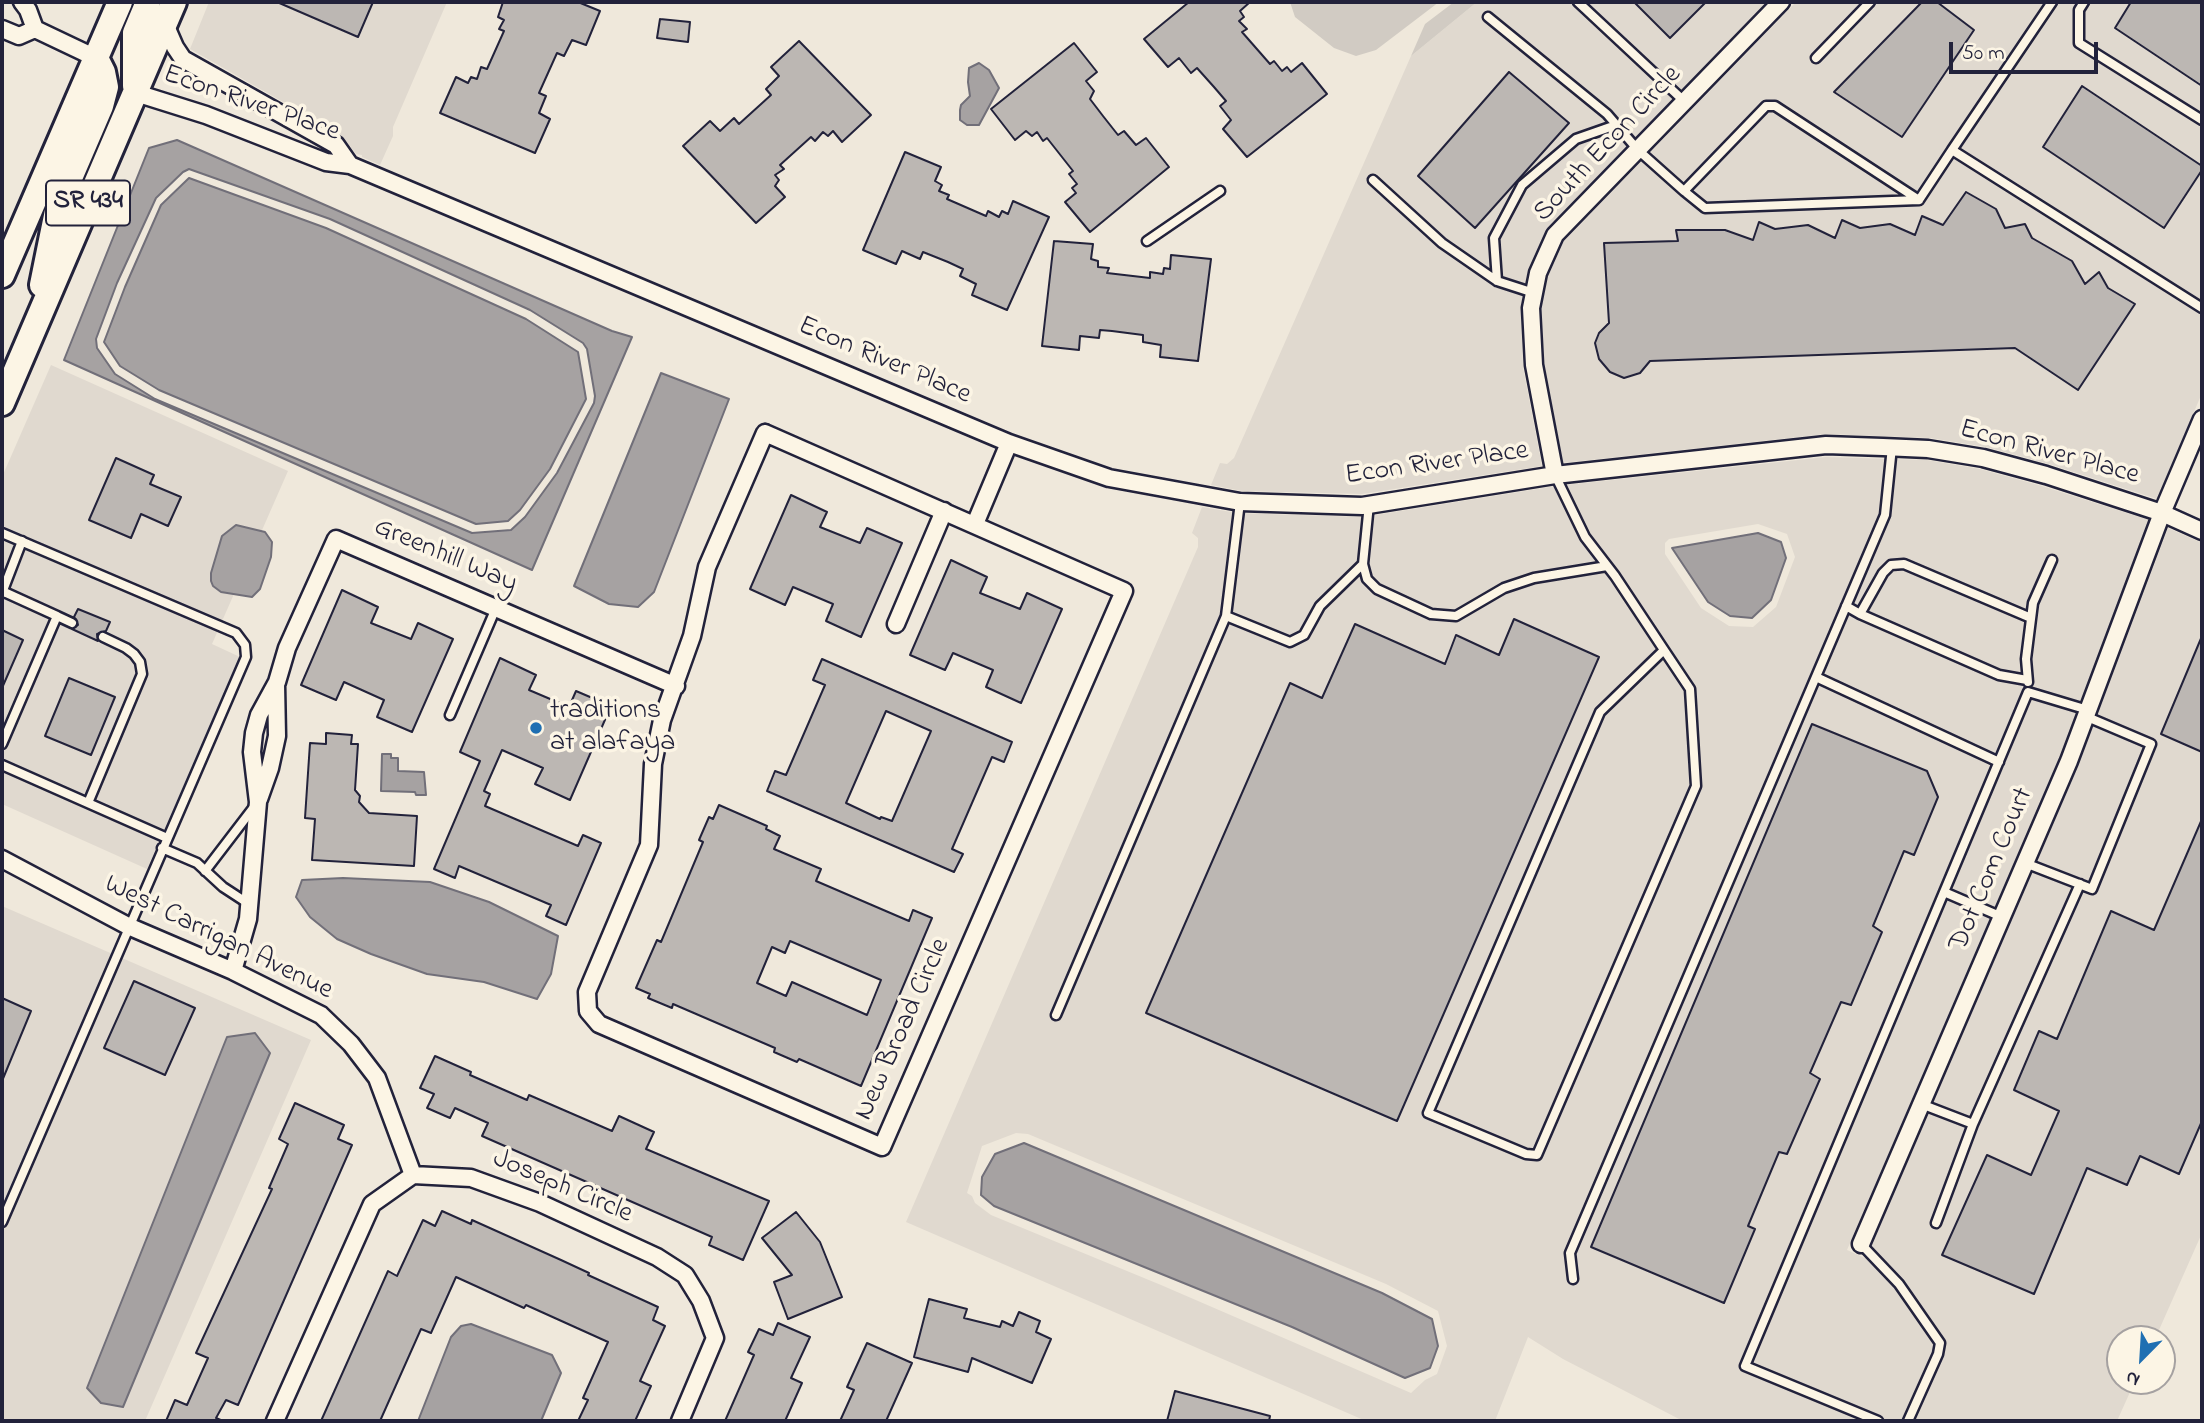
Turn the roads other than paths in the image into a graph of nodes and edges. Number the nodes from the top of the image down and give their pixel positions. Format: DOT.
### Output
graph roads {
  1 [pos="6,2"];
  2 [pos="120,2"];
  3 [pos="148,2"];
  4 [pos="1578,2"];
  5 [pos="1782,2"];
  6 [pos="1870,2"];
  7 [pos="2052,2"];
  8 [pos="2084,2"];
  9 [pos="27,5"];
  10 [pos="170,13"];
  11 [pos="1488,17"];
  12 [pos="2,29"];
  13 [pos="35,29"];
  14 [pos="96,58"];
  15 [pos="1816,58"];
  16 [pos="136,93"];
  17 [pos="1685,102"];
  18 [pos="2202,120"];
  19 [pos="1616,125"];
  20 [pos="1638,150"];
  21 [pos="1952,150"];
  22 [pos="350,165"];
  23 [pos="1373,180"];
  24 [pos="1220,191"];
  25 [pos="1684,191"];
  26 [pos="1919,200"];
  27 [pos="1147,241"];
  28 [pos="2,275"];
  29 [pos="1497,281"];
  30 [pos="1534,293"];
  31 [pos="2202,308"];
  32 [pos="32,334"];
  33 [pos="2,404"];
  34 [pos="2202,419"];
  35 [pos="1009,443"];
  36 [pos="1892,447"];
  37 [pos="1555,475"];
  38 [pos="1240,502"];
  39 [pos="1369,504"];
  40 [pos="944,511"];
  41 [pos="2162,513"];
  42 [pos="975,524"];
  43 [pos="2202,531"];
  44 [pos="2,533"];
  45 [pos="22,541"];
  46 [pos="2052,560"];
  47 [pos="1363,564"];
  48 [pos="1607,566"];
  49 [pos="2,592"];
  50 [pos="1846,606"];
  51 [pos="496,608"];
  52 [pos="1860,614"];
  53 [pos="1226,616"];
  54 [pos="57,617"];
  55 [pos="2031,618"];
  56 [pos="72,623"];
  57 [pos="896,624"];
  58 [pos="103,637"];
  59 [pos="1664,650"];
  60 [pos="1816,677"];
  61 [pos="2027,680"];
  62 [pos="276,682"];
  63 [pos="676,685"];
  64 [pos="2028,692"];
  65 [pos="2086,713"];
  66 [pos="450,715"];
  67 [pos="2,744"];
  68 [pos="1999,762"];
  69 [pos="2,765"];
  70 [pos="258,802"];
  71 [pos="88,803"];
  72 [pos="167,838"];
  73 [pos="162,848"];
  74 [pos="2,859"];
  75 [pos="2025,863"];
  76 [pos="205,871"];
  77 [pos="2080,884"];
  78 [pos="1944,892"];
  79 [pos="249,904"];
  80 [pos="2002,917"];
  81 [pos="128,926"];
  82 [pos="233,971"];
  83 [pos="1056,1015"];
  84 [pos="1921,1104"];
  85 [pos="1973,1124"];
  86 [pos="413,1175"];
  87 [pos="2,1222"];
  88 [pos="1936,1223"];
  89 [pos="1861,1244"];
  90 [pos="1573,1279"];
  91 [pos="275,1421"];
  92 [pos="680,1421"];
  93 [pos="1878,1421"];
  94 [pos="1908,1421"];
  1 -- 9 [label="street"];
  2 -- 14 [label="main road, SR 434"];
  3 -- 16 [label="main road"];
  4 -- 17 [label="lane"];
  5 -- 17 [label="street, South Econ Circle"];
  6 -- 15 [label="lane"];
  7 -- 21 [label="lane"];
  8 -- 18 [label="lane"];
  9 -- 13 [label="street"];
  10 -- 16 [label="main road, SR 434"];
  10 -- 22 [label="street, Econ River Place"];
  11 -- 19 [label="lane"];
  12 -- 13 [label="street"];
  13 -- 14 [label="street"];
  14 -- 28 [label="main road, SR 434"];
  14 -- 32 [label="main road"];
  16 -- 22 [label="street, Econ River Place"];
  16 -- 32 [label="main road, SR 434"];
  17 -- 20 [label="street, South Econ Circle"];
  19 -- 20 [label="lane"];
  19 -- 29 [label="lane"];
  20 -- 25 [label="lane"];
  20 -- 30 [label="street, South Econ Circle"];
  21 -- 26 [label="lane"];
  21 -- 31 [label="lane"];
  22 -- 35 [label="street, Econ River Place"];
  23 -- 29 [label="lane"];
  24 -- 27 [label="lane"];
  25 -- 26 [label="lane"];
  25 -- 26 [label="lane"];
  29 -- 30 [label="lane"];
  30 -- 37 [label="street, South Econ Circle"];
  32 -- 33 [label="main road, SR 434"];
  34 -- 41 [label="street"];
  35 -- 38 [label="street, Econ River Place"];
  35 -- 42 [label="street"];
  36 -- 37 [label="street, Econ River Place"];
  36 -- 41 [label="street, Econ River Place"];
  36 -- 50 [label="lane"];
  37 -- 39 [label="street, Econ River Place"];
  37 -- 48 [label="lane"];
  38 -- 39 [label="street, Econ River Place"];
  38 -- 53 [label="lane"];
  39 -- 47 [label="lane"];
  40 -- 42 [label="street, New Broad Circle"];
  40 -- 57 [label="street"];
  40 -- 63 [label="street, New Broad Circle"];
  41 -- 43 [label="street, Econ River Place"];
  41 -- 65 [label="street, Dot Com Court"];
  42 -- 63 [label="street, New Broad Circle"];
  44 -- 45 [label="lane"];
  45 -- 49 [label="lane"];
  45 -- 72 [label="lane"];
  46 -- 55 [label="lane"];
  47 -- 48 [label="lane"];
  47 -- 53 [label="lane"];
  48 -- 59 [label="lane"];
  49 -- 54 [label="lane"];
  50 -- 52 [label="lane"];
  50 -- 60 [label="lane"];
  51 -- 62 [label="street, Greenhill Way"];
  51 -- 63 [label="street, Greenhill Way"];
  51 -- 66 [label="lane"];
  52 -- 55 [label="lane"];
  52 -- 61 [label="lane"];
  53 -- 83 [label="lane"];
  54 -- 56 [label="lane"];
  54 -- 67 [label="lane"];
  55 -- 61 [label="lane"];
  58 -- 71 [label="lane"];
  59 -- 59 [label="lane"];
  60 -- 68 [label="lane"];
  60 -- 90 [label="lane"];
  61 -- 64 [label="lane"];
  62 -- 70 [label="street, Greenhill Way"];
  62 -- 70 [label="street, Greenhill Way"];
  64 -- 65 [label="lane"];
  64 -- 68 [label="lane"];
  65 -- 75 [label="street, Dot Com Court"];
  65 -- 77 [label="lane"];
  68 -- 78 [label="lane"];
  69 -- 71 [label="lane"];
  70 -- 76 [label="lane"];
  70 -- 79 [label="street, Greenhill Way"];
  71 -- 72 [label="lane"];
  72 -- 73 [label="lane"];
  73 -- 76 [label="lane"];
  73 -- 81 [label="lane"];
  74 -- 81 [label="street, West Carrigan Avenue"];
  75 -- 77 [label="lane"];
  75 -- 80 [label="street, Dot Com Court"];
  76 -- 79 [label="lane"];
  77 -- 85 [label="lane"];
  78 -- 80 [label="lane"];
  78 -- 93 [label="lane"];
  79 -- 82 [label="street, Greenhill Way"];
  80 -- 84 [label="street, Dot Com Court"];
  81 -- 82 [label="street, West Carrigan Avenue"];
  81 -- 87 [label="lane"];
  82 -- 86 [label="street, West Carrigan Avenue"];
  84 -- 85 [label="lane"];
  84 -- 89 [label="street, Dot Com Court"];
  85 -- 88 [label="lane"];
  86 -- 91 [label="street"];
  86 -- 92 [label="street, Joseph Circle"];
  89 -- 94 [label="lane"];
}
